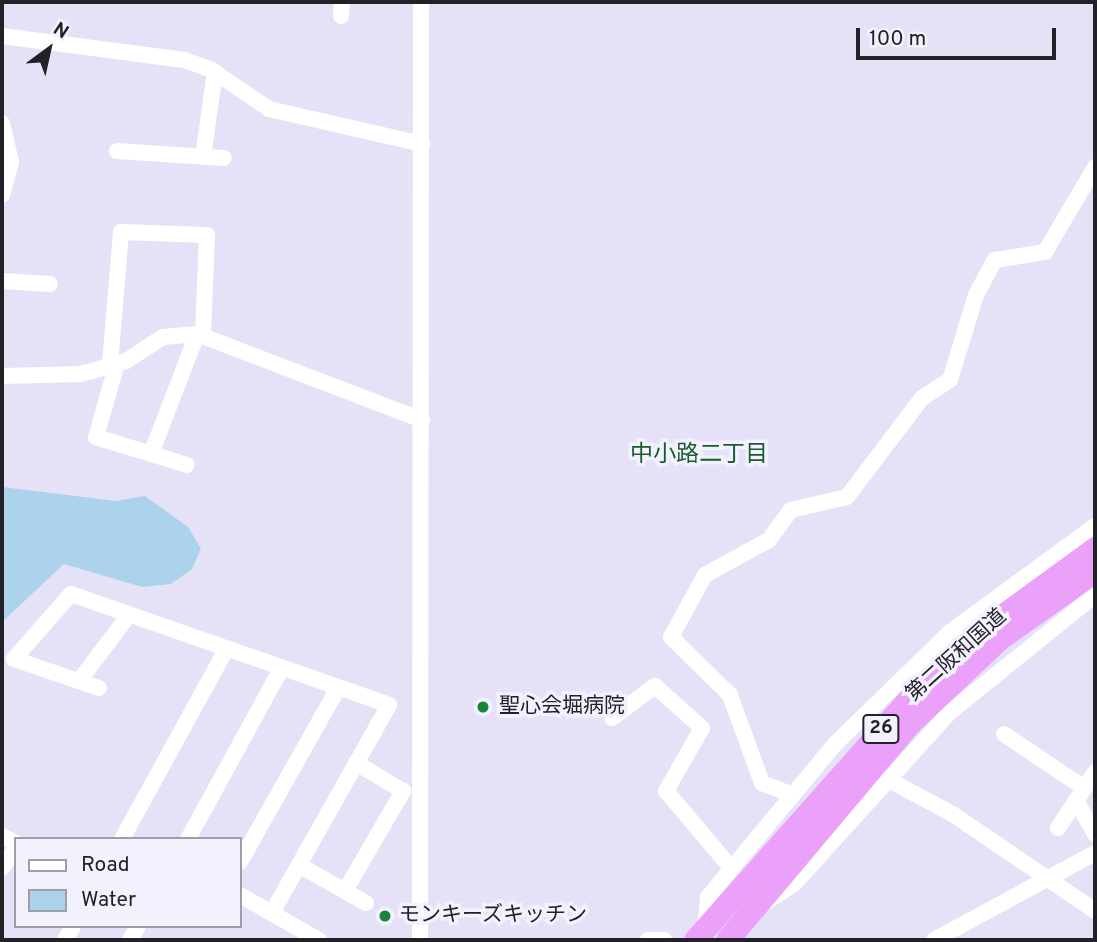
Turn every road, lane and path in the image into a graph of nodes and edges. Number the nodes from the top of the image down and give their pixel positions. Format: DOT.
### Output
graph roads {
  1 [pos="421,2"];
  2 [pos="2,36"];
  3 [pos="215,72"];
  4 [pos="2,123"];
  5 [pos="422,144"];
  6 [pos="117,151"];
  7 [pos="203,157"];
  8 [pos="224,158"];
  9 [pos="1095,167"];
  10 [pos="2,195"];
  11 [pos="2,281"];
  12 [pos="50,284"];
  13 [pos="200,335"];
  14 [pos="113,364"];
  15 [pos="2,376"];
  16 [pos="422,420"];
  17 [pos="151,454"];
  18 [pos="187,465"];
  19 [pos="1095,526"];
  20 [pos="1095,548"];
  21 [pos="1095,572"];
  22 [pos="1095,596"];
  23 [pos="129,615"];
  24 [pos="226,650"];
  25 [pos="281,669"];
  26 [pos="79,681"];
  27 [pos="99,688"];
  28 [pos="337,690"];
  29 [pos="612,718"];
  30 [pos="1004,734"];
  31 [pos="356,763"];
  32 [pos="1095,772"];
  33 [pos="887,779"];
  34 [pos="1080,794"];
  35 [pos="793,795"];
  36 [pos="1058,828"];
  37 [pos="1095,834"];
  38 [pos="128,837"];
  39 [pos="189,837"];
  40 [pos="14,849"];
  41 [pos="1095,853"];
  42 [pos="242,858"];
  43 [pos="299,865"];
  44 [pos="2,868"];
  45 [pos="731,868"];
  46 [pos="1052,879"];
  47 [pos="345,891"];
  48 [pos="242,896"];
  49 [pos="366,904"];
  50 [pos="750,911"];
  51 [pos="1095,911"];
  52 [pos="272,914"];
  53 [pos="700,934"];
  54 [pos="319,940"];
  55 [pos="420,940"];
  56 [pos="648,940"];
  57 [pos="664,940"];
  58 [pos="727,940"];
  59 [pos="934,940"];
  1 -- 5 [label="street"];
  2 -- 3 [label="street"];
  3 -- 5 [label="street"];
  3 -- 7 [label="street"];
  4 -- 10 [label="street"];
  5 -- 16 [label="street"];
  6 -- 7 [label="street"];
  7 -- 8 [label="street"];
  9 -- 35 [label="street"];
  11 -- 12 [label="street"];
  13 -- 14 [label="street"];
  13 -- 14 [label="street"];
  13 -- 16 [label="street"];
  13 -- 17 [label="street"];
  14 -- 15 [label="street"];
  14 -- 17 [label="street"];
  16 -- 55 [label="street"];
  17 -- 18 [label="street"];
  19 -- 35 [label="street"];
  20 -- 53 [label="highway, 第二阪和国道 / 26"];
  21 -- 50 [label="highway, 第二阪和国道 / 26"];
  22 -- 33 [label="street"];
  23 -- 24 [label="street"];
  23 -- 26 [label="street"];
  23 -- 26 [label="street"];
  24 -- 25 [label="street"];
  24 -- 38 [label="street"];
  25 -- 28 [label="street"];
  25 -- 39 [label="street"];
  26 -- 27 [label="street"];
  28 -- 31 [label="street"];
  28 -- 42 [label="street"];
  29 -- 45 [label="street"];
  30 -- 34 [label="street"];
  31 -- 43 [label="street"];
  31 -- 47 [label="street"];
  32 -- 34 [label="street"];
  33 -- 46 [label="street"];
  33 -- 50 [label="street"];
  34 -- 36 [label="street"];
  34 -- 37 [label="street"];
  35 -- 45 [label="street"];
  40 -- 44 [label="street"];
  41 -- 46 [label="street"];
  43 -- 47 [label="street"];
  43 -- 52 [label="street"];
  45 -- 53 [label="street"];
  46 -- 51 [label="street"];
  46 -- 59 [label="street"];
  47 -- 49 [label="street"];
  48 -- 52 [label="street"];
  50 -- 58 [label="highway, 第二阪和国道 / 26"];
  52 -- 54 [label="street"];
  56 -- 57 [label="street"];
}
